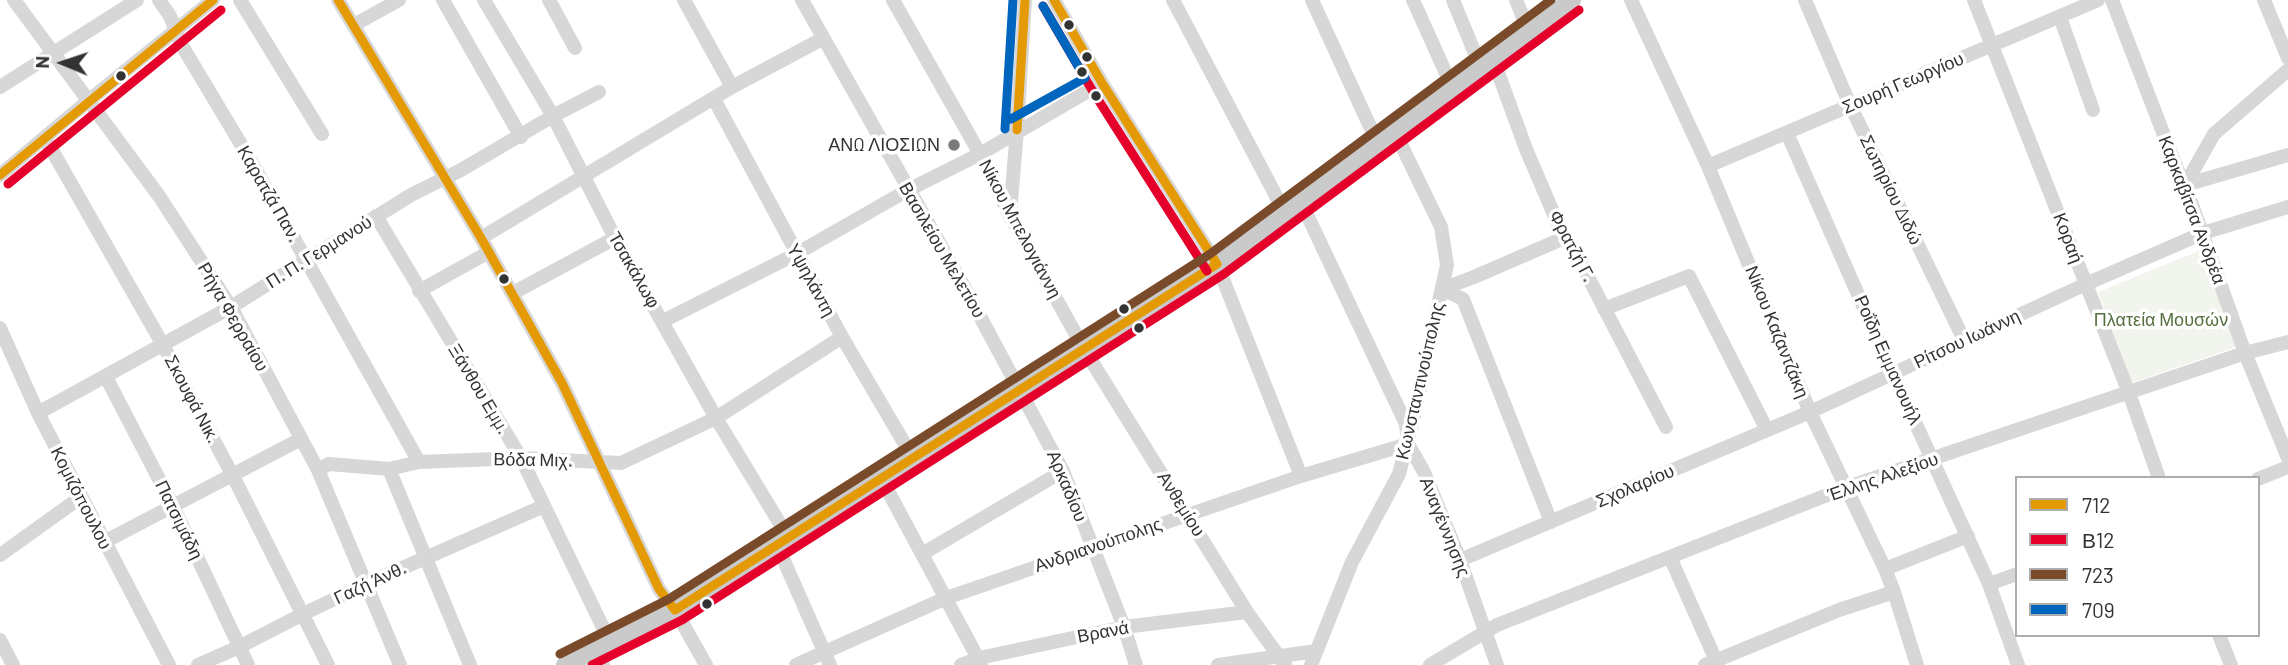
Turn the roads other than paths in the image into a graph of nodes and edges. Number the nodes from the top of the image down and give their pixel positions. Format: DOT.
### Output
graph roads {
  1 [pos="14,0"];
  2 [pos="138,0"];
  3 [pos="159,0"];
  4 [pos="213,0"];
  5 [pos="240,0"];
  6 [pos="338,0"];
  7 [pos="399,0"];
  8 [pos="443,0"];
  9 [pos="484,0"];
  10 [pos="684,0"];
  11 [pos="820,0"];
  12 [pos="893,0"];
  13 [pos="1024,0"];
  14 [pos="1054,0"];
  15 [pos="1173,0"];
  16 [pos="1312,0"];
  17 [pos="1413,0"];
  18 [pos="1453,0"];
  19 [pos="1516,0"];
  20 [pos="1572,0"];
  21 [pos="1631,0"];
  22 [pos="1805,0"];
  23 [pos="1974,0"];
  24 [pos="2098,0"];
  25 [pos="2112,0"];
  26 [pos="2264,0"];
  27 [pos="554,2"];
  28 [pos="804,4"];
  29 [pos="2060,17"];
  30 [pos="354,25"];
  31 [pos="176,29"];
  32 [pos="1529,32"];
  33 [pos="822,39"];
  34 [pos="1992,45"];
  35 [pos="575,48"];
  36 [pos="54,52"];
  37 [pos="2288,58"];
  38 [pos="1487,63"];
  39 [pos="2288,70"];
  40 [pos="1102,83"];
  41 [pos="0,87"];
  42 [pos="732,87"];
  43 [pos="1453,89"];
  44 [pos="599,92"];
  45 [pos="714,99"];
  46 [pos="88,101"];
  47 [pos="1850,105"];
  48 [pos="2093,110"];
  49 [pos="553,116"];
  50 [pos="1017,130"];
  51 [pos="1395,132"];
  52 [pos="1787,133"];
  53 [pos="322,134"];
  54 [pos="521,137"];
  55 [pos="45,138"];
  56 [pos="1378,144"];
  57 [pos="979,154"];
  58 [pos="2288,155"];
  59 [pos="1708,166"];
  60 [pos="0,175"];
  61 [pos="583,177"];
  62 [pos="444,178"];
  63 [pos="2185,185"];
  64 [pos="908,190"];
  65 [pos="1301,202"];
  66 [pos="2288,207"];
  67 [pos="1009,214"];
  68 [pos="1285,214"];
  69 [pos="376,216"];
  70 [pos="2203,233"];
  71 [pos="481,238"];
  72 [pos="615,238"];
  73 [pos="1564,238"];
  74 [pos="489,252"];
  75 [pos="796,254"];
  76 [pos="307,260"];
  77 [pos="1217,264"];
  78 [pos="2086,284"];
  79 [pos="1442,289"];
  80 [pos="419,291"];
  81 [pos="513,293"];
  82 [pos="231,307"];
  83 [pos="1604,309"];
  84 [pos="663,321"];
  85 [pos="0,328"];
  86 [pos="842,337"];
  87 [pos="1964,340"];
  88 [pos="2288,342"];
  89 [pos="163,345"];
  90 [pos="1084,349"];
  91 [pos="2245,353"];
  92 [pos="1893,374"];
  93 [pos="106,377"];
  94 [pos="1020,389"];
  95 [pos="2129,393"];
  96 [pos="1418,397"];
  97 [pos="1396,403"];
  98 [pos="1810,412"];
  99 [pos="38,413"];
  100 [pos="716,418"];
  101 [pos="1666,427"];
  102 [pos="1767,430"];
  103 [pos="301,439"];
  104 [pos="1408,444"];
  105 [pos="522,458"];
  106 [pos="913,458"];
  107 [pos="2288,458"];
  108 [pos="1933,459"];
  109 [pos="419,462"];
  110 [pos="598,462"];
  111 [pos="2288,467"];
  112 [pos="389,469"];
  113 [pos="318,470"];
  114 [pos="1063,471"];
  115 [pos="233,476"];
  116 [pos="1301,476"];
  117 [pos="2158,476"];
  118 [pos="881,478"];
  119 [pos="2260,478"];
  120 [pos="1846,488"];
  121 [pos="81,497"];
  122 [pos="173,506"];
  123 [pos="544,506"];
  124 [pos="1188,514"];
  125 [pos="1551,522"];
  126 [pos="1968,537"];
  127 [pos="783,541"];
  128 [pos="104,542"];
  129 [pos="1092,547"];
  130 [pos="922,554"];
  131 [pos="0,555"];
  132 [pos="1670,557"];
  133 [pos="424,558"];
  134 [pos="1460,560"];
  135 [pos="1885,569"];
  136 [pos="2015,575"];
  137 [pos="366,584"];
  138 [pos="1989,584"];
  139 [pos="1894,592"];
  140 [pos="946,598"];
  141 [pos="675,610"];
  142 [pos="1247,612"];
  143 [pos="303,614"];
  144 [pos="1124,627"];
  145 [pos="1485,632"];
  146 [pos="2220,637"];
  147 [pos="0,640"];
  148 [pos="239,648"];
  149 [pos="824,651"];
  150 [pos="603,652"];
  151 [pos="1313,658"];
  152 [pos="1282,661"];
  153 [pos="980,662"];
  154 [pos="1713,663"];
  155 [pos="13,665"];
  156 [pos="169,665"];
  157 [pos="198,665"];
  158 [pos="248,665"];
  159 [pos="328,665"];
  160 [pos="400,665"];
  161 [pos="470,665"];
  162 [pos="565,665"];
  163 [pos="706,665"];
  164 [pos="796,665"];
  165 [pos="830,665"];
  166 [pos="961,665"];
  167 [pos="1136,665"];
  168 [pos="1218,665"];
  169 [pos="1430,665"];
  170 [pos="1497,665"];
  171 [pos="1917,665"];
  172 [pos="2018,665"];
  173 [pos="2231,665"];
  1 -- 36 [label="street, Ρήγα Φερραίου"];
  2 -- 36 [label="street"];
  3 -- 31 [label="street, Καρατζά Παν."];
  4 -- 31 [label="street"];
  5 -- 53 [label="street"];
  6 -- 30 [label="street"];
  7 -- 30 [label="street"];
  8 -- 54 [label="street"];
  9 -- 49 [label="street, Τσακάλωφ"];
  10 -- 42 [label="street"];
  11 -- 28 [label="street"];
  12 -- 57 [label="street, Νίκου Μπελογιάννη"];
  13 -- 50 [label="street"];
  14 -- 40 [label="street"];
  15 -- 68 [label="street"];
  16 -- 56 [label="street"];
  17 -- 43 [label="street"];
  18 -- 38 [label="street, Φρατζή Γ."];
  19 -- 32 [label="street"];
  20 -- 32 [label="main road"];
  21 -- 59 [label="street, Νίκου Καζαντζάκη"];
  22 -- 47 [label="street, Σωτηρίου Διδώ"];
  23 -- 34 [label="street, Κοραή"];
  24 -- 29 [label="street, Σουρή Γεωργίου"];
  25 -- 63 [label="street, Καρκαβίτσα Ανδρέα"];
  26 -- 37 [label="street"];
  27 -- 35 [label="street"];
  28 -- 33 [label="street, Βασιλείου Μελετίου"];
  29 -- 34 [label="street, Σουρή Γεωργίου"];
  29 -- 48 [label="street"];
  30 -- 62 [label="street"];
  31 -- 46 [label="street"];
  31 -- 76 [label="street, Καρατζά Παν."];
  32 -- 38 [label="main road"];
  33 -- 42 [label="street"];
  33 -- 64 [label="street, Βασιλείου Μελετίου"];
  34 -- 47 [label="street, Σουρή Γεωργίου"];
  34 -- 78 [label="street, Κοραή"];
  36 -- 41 [label="street"];
  36 -- 46 [label="street, Ρήγα Φερραίου"];
  38 -- 43 [label="main road"];
  38 -- 73 [label="street, Φρατζή Γ."];
  39 -- 63 [label="street"];
  40 -- 50 [label="street"];
  40 -- 77 [label="street"];
  42 -- 45 [label="street"];
  43 -- 51 [label="main road"];
  44 -- 49 [label="street, Π. Π. Γερμανού"];
  45 -- 61 [label="street"];
  45 -- 75 [label="street, Υψηλάντη"];
  46 -- 55 [label="street"];
  46 -- 82 [label="street, Ρήγα Φερραίου"];
  47 -- 52 [label="street, Σουρή Γεωργίου"];
  47 -- 87 [label="street, Σωτηρίου Διδώ"];
  49 -- 54 [label="street, Π. Π. Γερμανού"];
  49 -- 61 [label="street, Τσακάλωφ"];
  50 -- 57 [label="street"];
  50 -- 67 [label="street"];
  51 -- 56 [label="main road"];
  51 -- 79 [label="street, Κωνσταντινούπολης"];
  52 -- 59 [label="street, Σουρή Γεωργίου"];
  52 -- 92 [label="street, Ροΐδη Εμμανουήλ"];
  54 -- 62 [label="street, Π. Π. Γερμανού"];
  55 -- 60 [label="street"];
  55 -- 89 [label="street, Σκουφά Νικ."];
  56 -- 65 [label="main road"];
  57 -- 64 [label="street"];
  57 -- 67 [label="street, Νίκου Μπελογιάννη"];
  58 -- 63 [label="street"];
  59 -- 98 [label="street, Νίκου Καζαντζάκη"];
  61 -- 71 [label="street"];
  61 -- 72 [label="street, Τσακάλωφ"];
  62 -- 69 [label="street, Π. Π. Γερμανού"];
  62 -- 71 [label="street"];
  63 -- 70 [label="street, Καρκαβίτσα Ανδρέα"];
  64 -- 75 [label="street"];
  64 -- 94 [label="street, Βασιλείου Μελετίου"];
  65 -- 68 [label="main road"];
  65 -- 97 [label="street, Αναγέννησης"];
  66 -- 70 [label="street, Ρίτσου Ιωάννη"];
  67 -- 90 [label="street, Νίκου Μπελογιάννη"];
  68 -- 77 [label="main road"];
  69 -- 76 [label="street, Π. Π. Γερμανού"];
  69 -- 80 [label="street, Ξάνθου Εμμ."];
  70 -- 78 [label="street, Ρίτσου Ιωάννη"];
  70 -- 91 [label="street, Καρκαβίτσα Ανδρέα"];
  71 -- 74 [label="street"];
  72 -- 81 [label="street"];
  72 -- 84 [label="street, Τσακάλωφ"];
  73 -- 79 [label="street"];
  73 -- 83 [label="street, Φρατζή Γ."];
  74 -- 80 [label="street"];
  74 -- 81 [label="street"];
  75 -- 84 [label="street"];
  75 -- 86 [label="street, Υψηλάντη"];
  76 -- 82 [label="street, Π. Π. Γερμανού"];
  76 -- 109 [label="street, Καρατζά Παν."];
  77 -- 90 [label="main road"];
  77 -- 116 [label="street"];
  78 -- 87 [label="street, Ρίτσου Ιωάννη"];
  78 -- 95 [label="street, Κοραή"];
  79 -- 96 [label="street, Κωνσταντινούπολης"];
  79 -- 125 [label="street"];
  80 -- 105 [label="street, Ξάνθου Εμμ."];
  81 -- 110 [label="street"];
  82 -- 89 [label="street, Π. Π. Γερμανού"];
  82 -- 103 [label="street, Ρήγα Φερραίου"];
  83 -- 101 [label="street, Φρατζή Γ."];
  83 -- 102 [label="street"];
  84 -- 100 [label="street, Τσακάλωφ"];
  85 -- 99 [label="street, Κομιζόπουλου"];
  86 -- 100 [label="street, Βόδα Μιχ."];
  86 -- 106 [label="street, Υψηλάντη"];
  87 -- 92 [label="street, Ρίτσου Ιωάννη"];
  88 -- 91 [label="street, Έλλης Αλεξίου"];
  89 -- 93 [label="street, Π. Π. Γερμανού"];
  89 -- 115 [label="street, Σκουφά Νικ."];
  90 -- 94 [label="main road"];
  90 -- 124 [label="street, Ανθεμίου"];
  91 -- 95 [label="street, Έλλης Αλεξίου"];
  91 -- 107 [label="street, Καρκαβίτσα Ανδρέα"];
  92 -- 98 [label="street, Ρίτσου Ιωάννη"];
  92 -- 108 [label="street, Ροΐδη Εμμανουήλ"];
  93 -- 99 [label="street, Π. Π. Γερμανού"];
  93 -- 122 [label="street, Πατσιμάδη"];
  94 -- 106 [label="main road"];
  94 -- 114 [label="street, Αρκαδίου"];
  95 -- 108 [label="street, Έλλης Αλεξίου"];
  95 -- 117 [label="street, Κοραή"];
  96 -- 97 [label="street"];
  96 -- 104 [label="street, Κωνσταντινούπολης"];
  97 -- 104 [label="street, Αναγέννησης"];
  98 -- 102 [label="street, Σχολαρίου"];
  98 -- 120 [label="street, Νίκου Καζαντζάκη"];
  99 -- 121 [label="street, Κομιζόπουλου"];
  100 -- 110 [label="street, Βόδα Μιχ."];
  100 -- 127 [label="street, Τσακάλωφ"];
  102 -- 125 [label="street, Σχολαρίου"];
  103 -- 113 [label="street, Ρήγα Φερραίου"];
  103 -- 115 [label="street"];
  104 -- 116 [label="street, Ανδριανούπολης"];
  104 -- 134 [label="street, Αναγέννησης"];
  104 -- 151 [label="street, Κωνσταντινούπολης"];
  105 -- 109 [label="street, Βόδα Μιχ."];
  105 -- 110 [label="street, Βόδα Μιχ."];
  105 -- 123 [label="street, Ξάνθου Εμμ."];
  106 -- 118 [label="main road"];
  108 -- 120 [label="street, Έλλης Αλεξίου"];
  108 -- 126 [label="street, Ροΐδη Εμμανουήλ"];
  109 -- 112 [label="street, Βόδα Μιχ."];
  110 -- 141 [label="street"];
  111 -- 119 [label="street"];
  112 -- 113 [label="street, Βόδα Μιχ."];
  112 -- 133 [label="street"];
  113 -- 137 [label="street, Ρήγα Φερραίου"];
  114 -- 129 [label="street, Αρκαδίου"];
  114 -- 130 [label="street"];
  115 -- 122 [label="street"];
  115 -- 143 [label="street, Σκουφά Νικ."];
  116 -- 124 [label="street, Ανδριανούπολης"];
  118 -- 127 [label="main road"];
  118 -- 130 [label="street"];
  120 -- 132 [label="street, Έλλης Αλεξίου"];
  120 -- 135 [label="street, Νίκου Καζαντζάκη"];
  121 -- 128 [label="street, Κομιζόπουλου"];
  121 -- 131 [label="street"];
  122 -- 128 [label="street"];
  122 -- 148 [label="street, Πατσιμάδη"];
  123 -- 133 [label="street, Γαζή Άνθ."];
  123 -- 150 [label="street, Ξάνθου Εμμ."];
  124 -- 129 [label="street, Ανδριανούπολης"];
  124 -- 142 [label="street, Ανθεμίου"];
  125 -- 134 [label="street, Σχολαρίου"];
  126 -- 135 [label="street"];
  126 -- 138 [label="street, Ροΐδη Εμμανουήλ"];
  127 -- 141 [label="main road"];
  127 -- 149 [label="street, Τσακάλωφ"];
  128 -- 156 [label="street, Κομιζόπουλου"];
  129 -- 140 [label="street, Ανδριανούπολης"];
  129 -- 144 [label="street, Αρκαδίου"];
  130 -- 140 [label="street"];
  132 -- 145 [label="street, Έλλης Αλεξίου"];
  132 -- 154 [label="street"];
  133 -- 137 [label="street, Γαζή Άνθ."];
  133 -- 161 [label="street"];
  134 -- 145 [label="street, Αναγέννησης"];
  135 -- 139 [label="street, Νίκου Καζαντζάκη"];
  136 -- 138 [label="street"];
  137 -- 143 [label="street, Γαζή Άνθ."];
  137 -- 160 [label="street, Ρήγα Φερραίου"];
  138 -- 172 [label="street, Ροΐδη Εμμανουήλ"];
  139 -- 154 [label="street"];
  139 -- 171 [label="street, Νίκου Καζαντζάκη"];
  140 -- 149 [label="street, Ανδριανούπολης"];
  140 -- 153 [label="street"];
  141 -- 150 [label="main road"];
  141 -- 163 [label="street"];
  142 -- 144 [label="street, Βρανά"];
  142 -- 152 [label="street, Ανθεμίου"];
  143 -- 148 [label="street, Γαζή Άνθ."];
  143 -- 159 [label="street, Σκουφά Νικ."];
  144 -- 153 [label="street, Βρανά"];
  144 -- 167 [label="street, Αρκαδίου"];
  145 -- 169 [label="street, Έλλης Αλεξίου"];
  145 -- 170 [label="street, Αναγέννησης"];
  146 -- 173 [label="street"];
  147 -- 155 [label="street"];
  148 -- 157 [label="street, Γαζή Άνθ."];
  148 -- 158 [label="street, Πατσιμάδη"];
  149 -- 164 [label="street, Ανδριανούπολης"];
  149 -- 165 [label="street, Τσακάλωφ"];
  150 -- 162 [label="main road"];
  151 -- 152 [label="street"];
  152 -- 168 [label="street"];
  153 -- 166 [label="street, Βρανά"];
}
